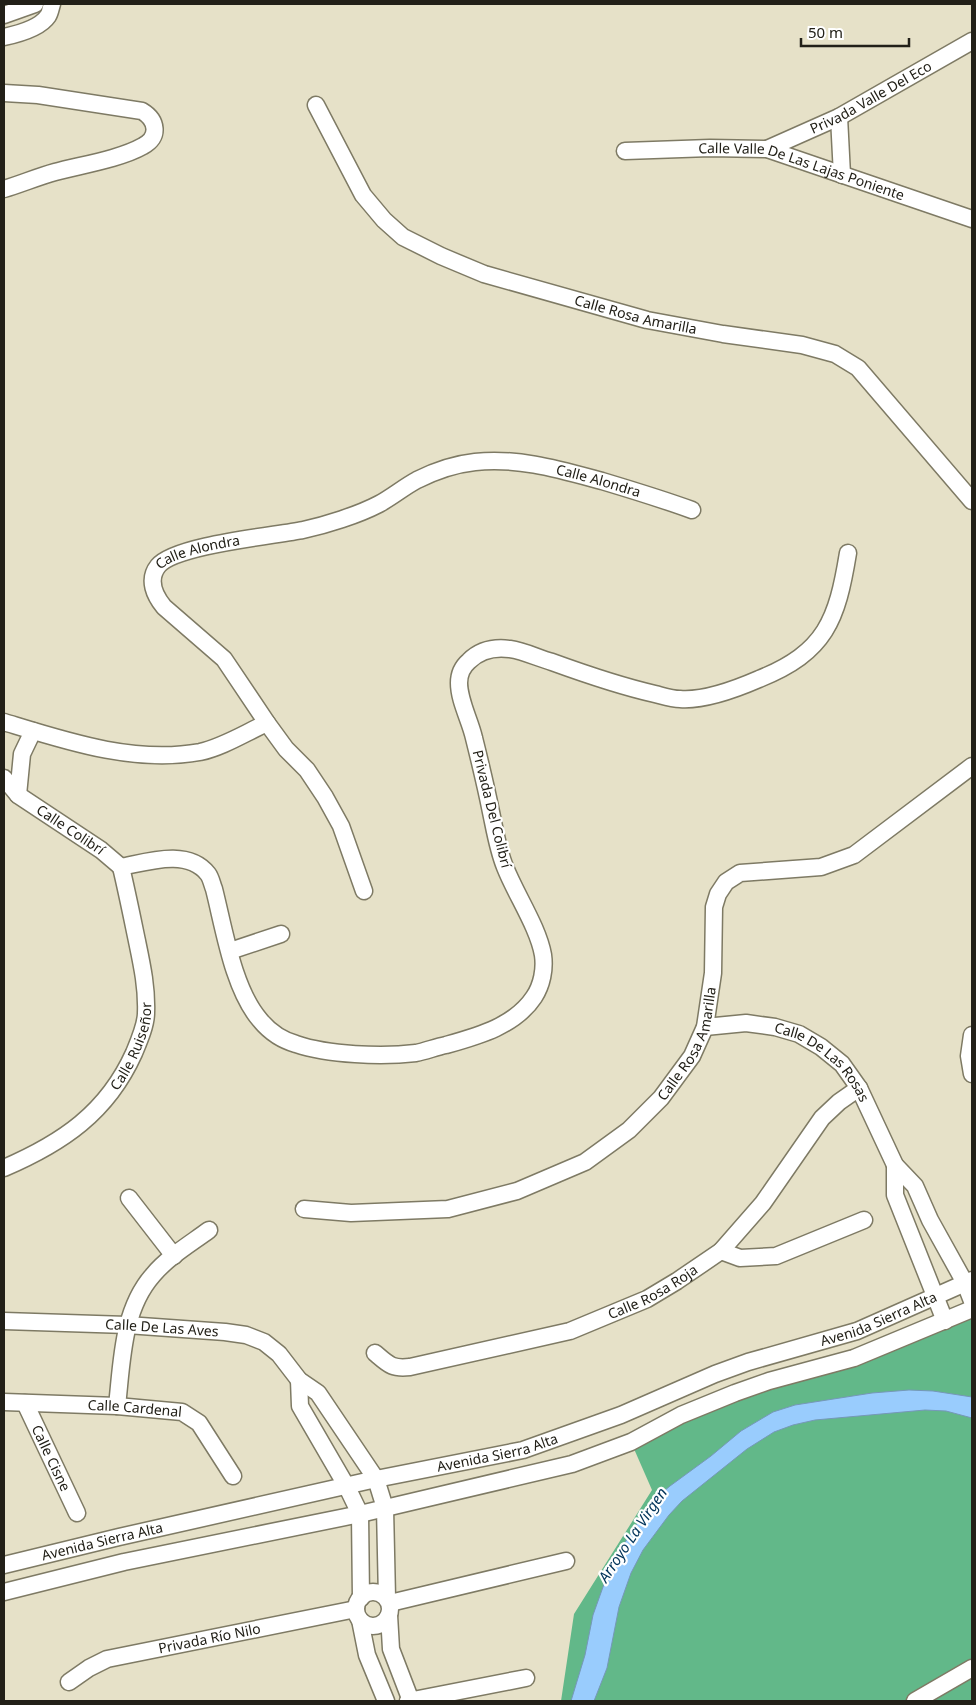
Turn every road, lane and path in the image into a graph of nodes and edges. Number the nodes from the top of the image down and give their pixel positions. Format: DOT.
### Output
graph roads {
  1 [pos="35,4"];
  2 [pos="52,4"];
  3 [pos="4,15"];
  4 [pos="4,37"];
  5 [pos="972,40"];
  6 [pos="4,93"];
  7 [pos="316,105"];
  8 [pos="839,117"];
  9 [pos="767,149"];
  10 [pos="625,151"];
  11 [pos="842,175"];
  12 [pos="4,189"];
  13 [pos="972,219"];
  14 [pos="972,501"];
  15 [pos="692,510"];
  16 [pos="848,553"];
  17 [pos="4,722"];
  18 [pos="266,723"];
  19 [pos="33,731"];
  20 [pos="972,766"];
  21 [pos="4,778"];
  22 [pos="18,795"];
  23 [pos="121,867"];
  24 [pos="364,891"];
  25 [pos="280,934"];
  26 [pos="230,951"];
  27 [pos="705,1027"];
  28 [pos="972,1036"];
  29 [pos="972,1074"];
  30 [pos="859,1088"];
  31 [pos="895,1165"];
  32 [pos="4,1168"];
  33 [pos="129,1198"];
  34 [pos="304,1210"];
  35 [pos="864,1220"];
  36 [pos="930,1220"];
  37 [pos="909,1229"];
  38 [pos="209,1230"];
  39 [pos="720,1251"];
  40 [pos="174,1256"];
  41 [pos="968,1281"];
  42 [pos="936,1297"];
  43 [pos="972,1301"];
  44 [pos="972,1309"];
  45 [pos="945,1320"];
  46 [pos="4,1321"];
  47 [pos="127,1325"];
  48 [pos="376,1353"];
  49 [pos="298,1380"];
  50 [pos="672,1394"];
  51 [pos="4,1402"];
  52 [pos="25,1402"];
  53 [pos="117,1406"];
  54 [pos="681,1415"];
  55 [pos="337,1423"];
  56 [pos="316,1435"];
  57 [pos="233,1476"];
  58 [pos="376,1480"];
  59 [pos="347,1487"];
  60 [pos="385,1508"];
  61 [pos="76,1513"];
  62 [pos="360,1514"];
  63 [pos="566,1561"];
  64 [pos="4,1565"];
  65 [pos="4,1592"];
  66 [pos="389,1605"];
  67 [pos="359,1609"];
  68 [pos="972,1668"];
  69 [pos="526,1678"];
  70 [pos="69,1682"];
  71 [pos="386,1701"];
  72 [pos="410,1701"];
  73 [pos="915,1701"];
  1 -- 3 [label="street"];
  2 -- 4 [label="street"];
  5 -- 8 [label="street, Privada Valle Del Eco"];
  6 -- 12 [label="street"];
  7 -- 14 [label="street, Calle Rosa Amarilla"];
  8 -- 9 [label="street, Privada Valle Del Eco"];
  8 -- 11 [label="street"];
  9 -- 10 [label="street, Calle Valle De Las Lajas Poniente"];
  9 -- 11 [label="street, Calle Valle De Las Lajas Poniente"];
  11 -- 13 [label="street, Calle Valle De Las Lajas Poniente"];
  15 -- 18 [label="street, Calle Alondra"];
  16 -- 26 [label="street, Privada Del Colibrí"];
  17 -- 19 [label="street"];
  18 -- 19 [label="street"];
  18 -- 24 [label="street, Calle Alondra"];
  19 -- 22 [label="street"];
  20 -- 27 [label="street, Calle Rosa Amarilla"];
  21 -- 22 [label="street, Calle Colibrí"];
  22 -- 23 [label="street, Calle Colibrí"];
  23 -- 26 [label="street, Privada Del Colibrí"];
  23 -- 32 [label="street, Calle Ruiseñor"];
  25 -- 26 [label="street"];
  27 -- 30 [label="street, Calle De Las Rosas"];
  27 -- 34 [label="street, Calle Rosa Amarilla"];
  28 -- 29 [label="street"];
  30 -- 31 [label="street, Calle De Las Rosas"];
  30 -- 39 [label="street, Calle Rosa Roja"];
  31 -- 36 [label="street, Calle De Las Rosas"];
  31 -- 37 [label="street, Calle De Las Rosas"];
  33 -- 40 [label="street"];
  35 -- 39 [label="street"];
  36 -- 37 [label="street"];
  36 -- 41 [label="street, Calle De Las Rosas"];
  37 -- 42 [label="street, Calle De Las Rosas"];
  38 -- 40 [label="street"];
  39 -- 48 [label="street, Calle Rosa Roja"];
  40 -- 47 [label="street"];
  41 -- 42 [label="street, Avenida Sierra Alta"];
  41 -- 43 [label="street, Calle De Las Rosas"];
  42 -- 45 [label="street, Calle De Las Rosas"];
  42 -- 50 [label="street, Avenida Sierra Alta"];
  44 -- 45 [label="street, Avenida Sierra Alta"];
  45 -- 54 [label="street, Avenida Sierra Alta"];
  46 -- 47 [label="street, Calle De Las Aves"];
  47 -- 49 [label="street, Calle De Las Aves"];
  47 -- 53 [label="street"];
  49 -- 55 [label="street, Calle De Las Aves"];
  49 -- 56 [label="street"];
  50 -- 54 [label="street"];
  50 -- 58 [label="street, Avenida Sierra Alta"];
  51 -- 52 [label="street, Calle Cardenal"];
  52 -- 53 [label="street, Calle Cardenal"];
  52 -- 61 [label="street, Calle Cisne"];
  53 -- 57 [label="street, Calle Cardenal"];
  54 -- 60 [label="street, Avenida Sierra Alta"];
  55 -- 56 [label="street"];
  55 -- 58 [label="street, Calle De Las Aves"];
  56 -- 59 [label="street"];
  58 -- 59 [label="street, Avenida Sierra Alta"];
  58 -- 60 [label="street, Calle De Las Aves"];
  59 -- 62 [label="street"];
  59 -- 64 [label="street, Avenida Sierra Alta"];
  60 -- 62 [label="street, Avenida Sierra Alta"];
  60 -- 66 [label="street, Calle De Las Aves"];
  62 -- 65 [label="street, Avenida Sierra Alta"];
  62 -- 67 [label="street"];
  63 -- 66 [label="street"];
  66 -- 67 [label="street"];
  66 -- 67 [label="street"];
  66 -- 72 [label="street, Calle De Las Aves"];
  67 -- 70 [label="street, Privada Río Nilo"];
  67 -- 71 [label="street"];
  68 -- 73 [label="street"];
  69 -- 72 [label="street"];
}
